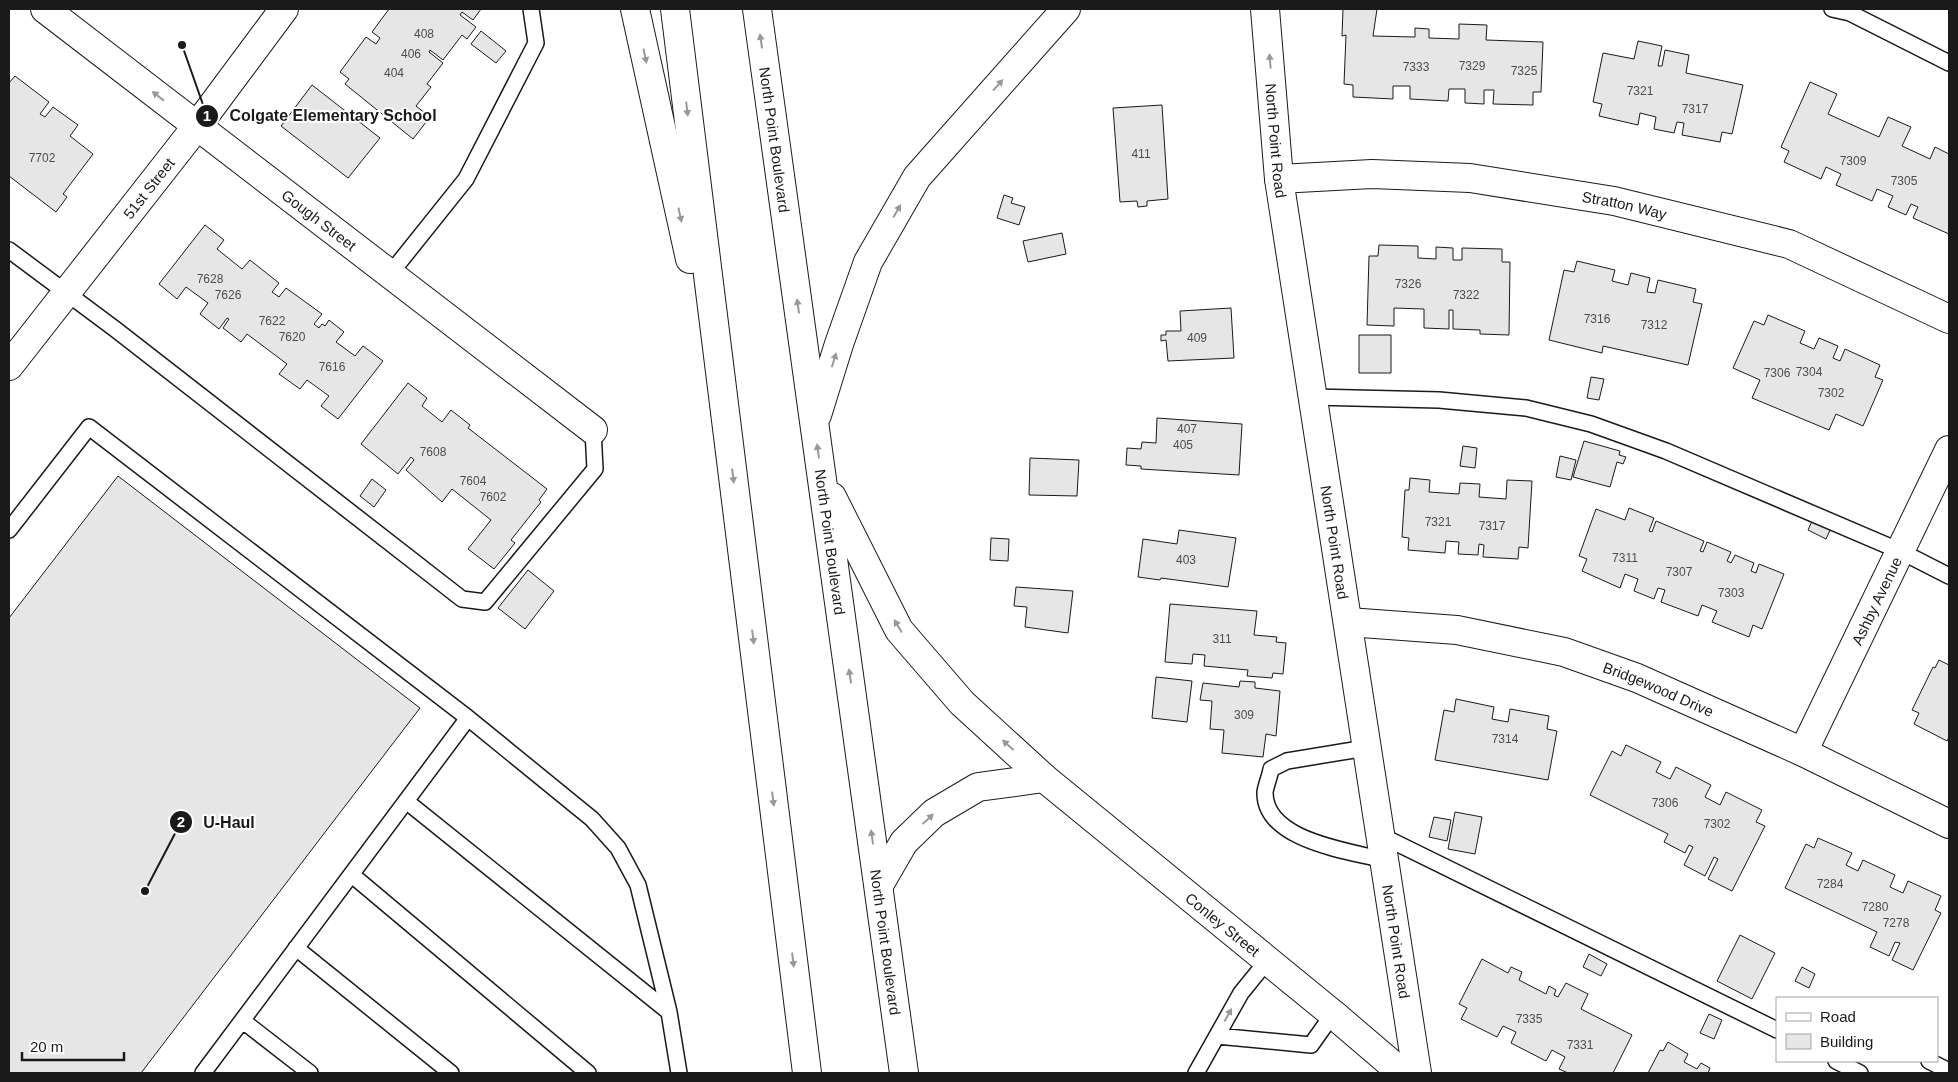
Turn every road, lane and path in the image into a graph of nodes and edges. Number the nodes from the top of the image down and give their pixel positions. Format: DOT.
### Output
graph roads {
  1 [pos="45,9"];
  2 [pos="531,9"];
  3 [pos="635,9"];
  4 [pos="675,9"];
  5 [pos="757,9"];
  6 [pos="1066,9"];
  7 [pos="1265,9"];
  8 [pos="1832,9"];
  9 [pos="276,13"];
  10 [pos="68,18"];
  11 [pos="1949,63"];
  12 [pos="197,126"];
  13 [pos="1280,179"];
  14 [pos="9,250"];
  15 [pos="390,274"];
  16 [pos="64,292"];
  17 [pos="1949,319"];
  18 [pos="9,366"];
  19 [pos="1312,397"];
  20 [pos="815,423"];
  21 [pos="727,428"];
  22 [pos="594,430"];
  23 [pos="1949,450"];
  24 [pos="822,478"];
  25 [pos="9,530"];
  26 [pos="1900,552"];
  27 [pos="1949,576"];
  28 [pos="1348,622"];
  29 [pos="468,718"];
  30 [pos="1366,748"];
  31 [pos="1803,752"];
  32 [pos="1044,778"];
  33 [pos="406,801"];
  34 [pos="1949,824"];
  35 [pos="1382,847"];
  36 [pos="352,875"];
  37 [pos="878,886"];
  38 [pos="296,948"];
  39 [pos="1267,961"];
  40 [pos="669,1012"];
  41 [pos="1333,1014"];
  42 [pos="243,1021"];
  43 [pos="1776,1030"];
  44 [pos="1217,1036"];
  45 [pos="1838,1062"];
  46 [pos="1931,1062"];
  47 [pos="1949,1071"];
  48 [pos="203,1073"];
  49 [pos="310,1073"];
  50 [pos="451,1073"];
  51 [pos="588,1073"];
  52 [pos="679,1073"];
  53 [pos="807,1073"];
  54 [pos="904,1073"];
  55 [pos="1196,1073"];
  56 [pos="1402,1073"];
  57 [pos="1417,1073"];
  58 [pos="1860,1073"];
  1 -- 10 [label="street, Gough Street"];
  2 -- 15 [label="lane"];
  3 -- 21 [label="street, one-way"];
  4 -- 21 [label="street, one-way"];
  20 -- 5 [label="street, North Point Boulevard, one-way"];
  20 -- 6 [label="street, one-way"];
  13 -- 7 [label="street, North Point Road, one-way"];
  8 -- 11 [label="lane"];
  9 -- 12 [label="street, 51st Street"];
  12 -- 10 [label="street, Gough Street, one-way"];
  12 -- 15 [label="street, Gough Street"];
  12 -- 16 [label="street, 51st Street"];
  13 -- 17 [label="street, Stratton Way"];
  13 -- 19 [label="street, North Point Road"];
  14 -- 16 [label="lane"];
  15 -- 22 [label="street, Gough Street"];
  16 -- 18 [label="street, 51st Street"];
  16 -- 22 [label="lane"];
  19 -- 26 [label="lane"];
  19 -- 28 [label="street, North Point Road"];
  24 -- 20 [label="street, North Point Boulevard, one-way"];
  21 -- 53 [label="street, one-way"];
  23 -- 26 [label="street, Ashby Avenue"];
  32 -- 24 [label="street, Conley Street, one-way"];
  37 -- 24 [label="street, North Point Boulevard, one-way"];
  25 -- 29 [label="lane"];
  26 -- 27 [label="lane"];
  26 -- 31 [label="street, Ashby Avenue"];
  28 -- 30 [label="street, North Point Road"];
  28 -- 31 [label="street, Bridgewood Drive"];
  29 -- 33 [label="lane"];
  29 -- 40 [label="lane"];
  30 -- 35 [label="street, North Point Road"];
  30 -- 35 [label="lane"];
  31 -- 34 [label="street, Bridgewood Drive"];
  37 -- 32 [label="street, one-way"];
  32 -- 39 [label="street, Conley Street"];
  33 -- 36 [label="lane"];
  33 -- 40 [label="lane"];
  35 -- 43 [label="lane"];
  35 -- 57 [label="street, North Point Road"];
  36 -- 38 [label="lane"];
  36 -- 51 [label="lane"];
  37 -- 54 [label="street, North Point Boulevard"];
  38 -- 42 [label="lane"];
  38 -- 50 [label="lane"];
  39 -- 41 [label="street, Conley Street"];
  44 -- 39 [label="lane, one-way"];
  40 -- 52 [label="lane"];
  41 -- 44 [label="lane"];
  41 -- 56 [label="street, Conley Street"];
  42 -- 48 [label="lane"];
  42 -- 49 [label="lane"];
  44 -- 55 [label="lane"];
  45 -- 58 [label="lane"];
  46 -- 47 [label="lane"];
}
